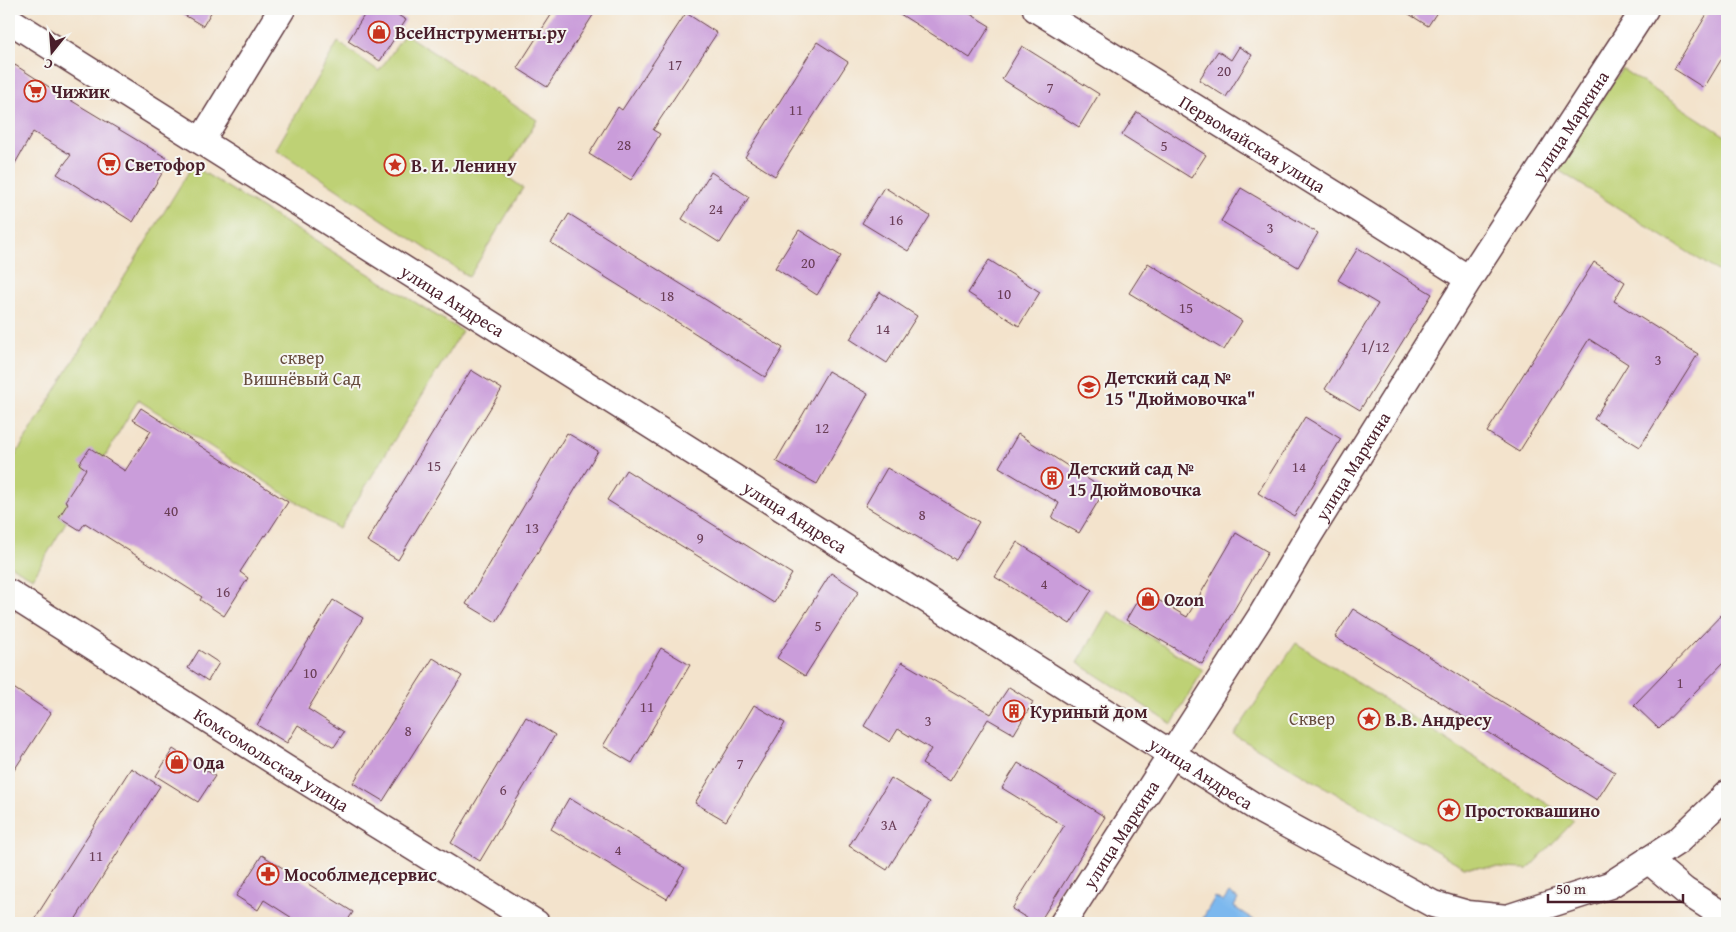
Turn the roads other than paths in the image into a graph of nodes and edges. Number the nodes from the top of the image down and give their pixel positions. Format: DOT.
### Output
graph roads {
  1 [pos="282,9"];
  2 [pos="1036,9"];
  3 [pos="1645,9"];
  4 [pos="9,20"];
  5 [pos="201,141"];
  6 [pos="1469,279"];
  7 [pos="9,593"];
  8 [pos="1171,754"];
  9 [pos="1727,794"];
  10 [pos="1648,860"];
  11 [pos="1727,918"];
  12 [pos="536,923"];
  13 [pos="1063,923"];
  1 -- 5 [label="street"];
  2 -- 6 [label="street, Первомайская улица"];
  3 -- 6 [label="street, улица Маркина"];
  4 -- 5 [label="street, улица Андреса"];
  5 -- 8 [label="street, улица Андреса"];
  6 -- 8 [label="street, улица Маркина"];
  7 -- 12 [label="street, Комсомольская улица"];
  8 -- 10 [label="street, улица Андреса"];
  8 -- 13 [label="street, улица Маркина"];
  9 -- 10 [label="street, улица Андреса"];
  10 -- 11 [label="street"];
}
